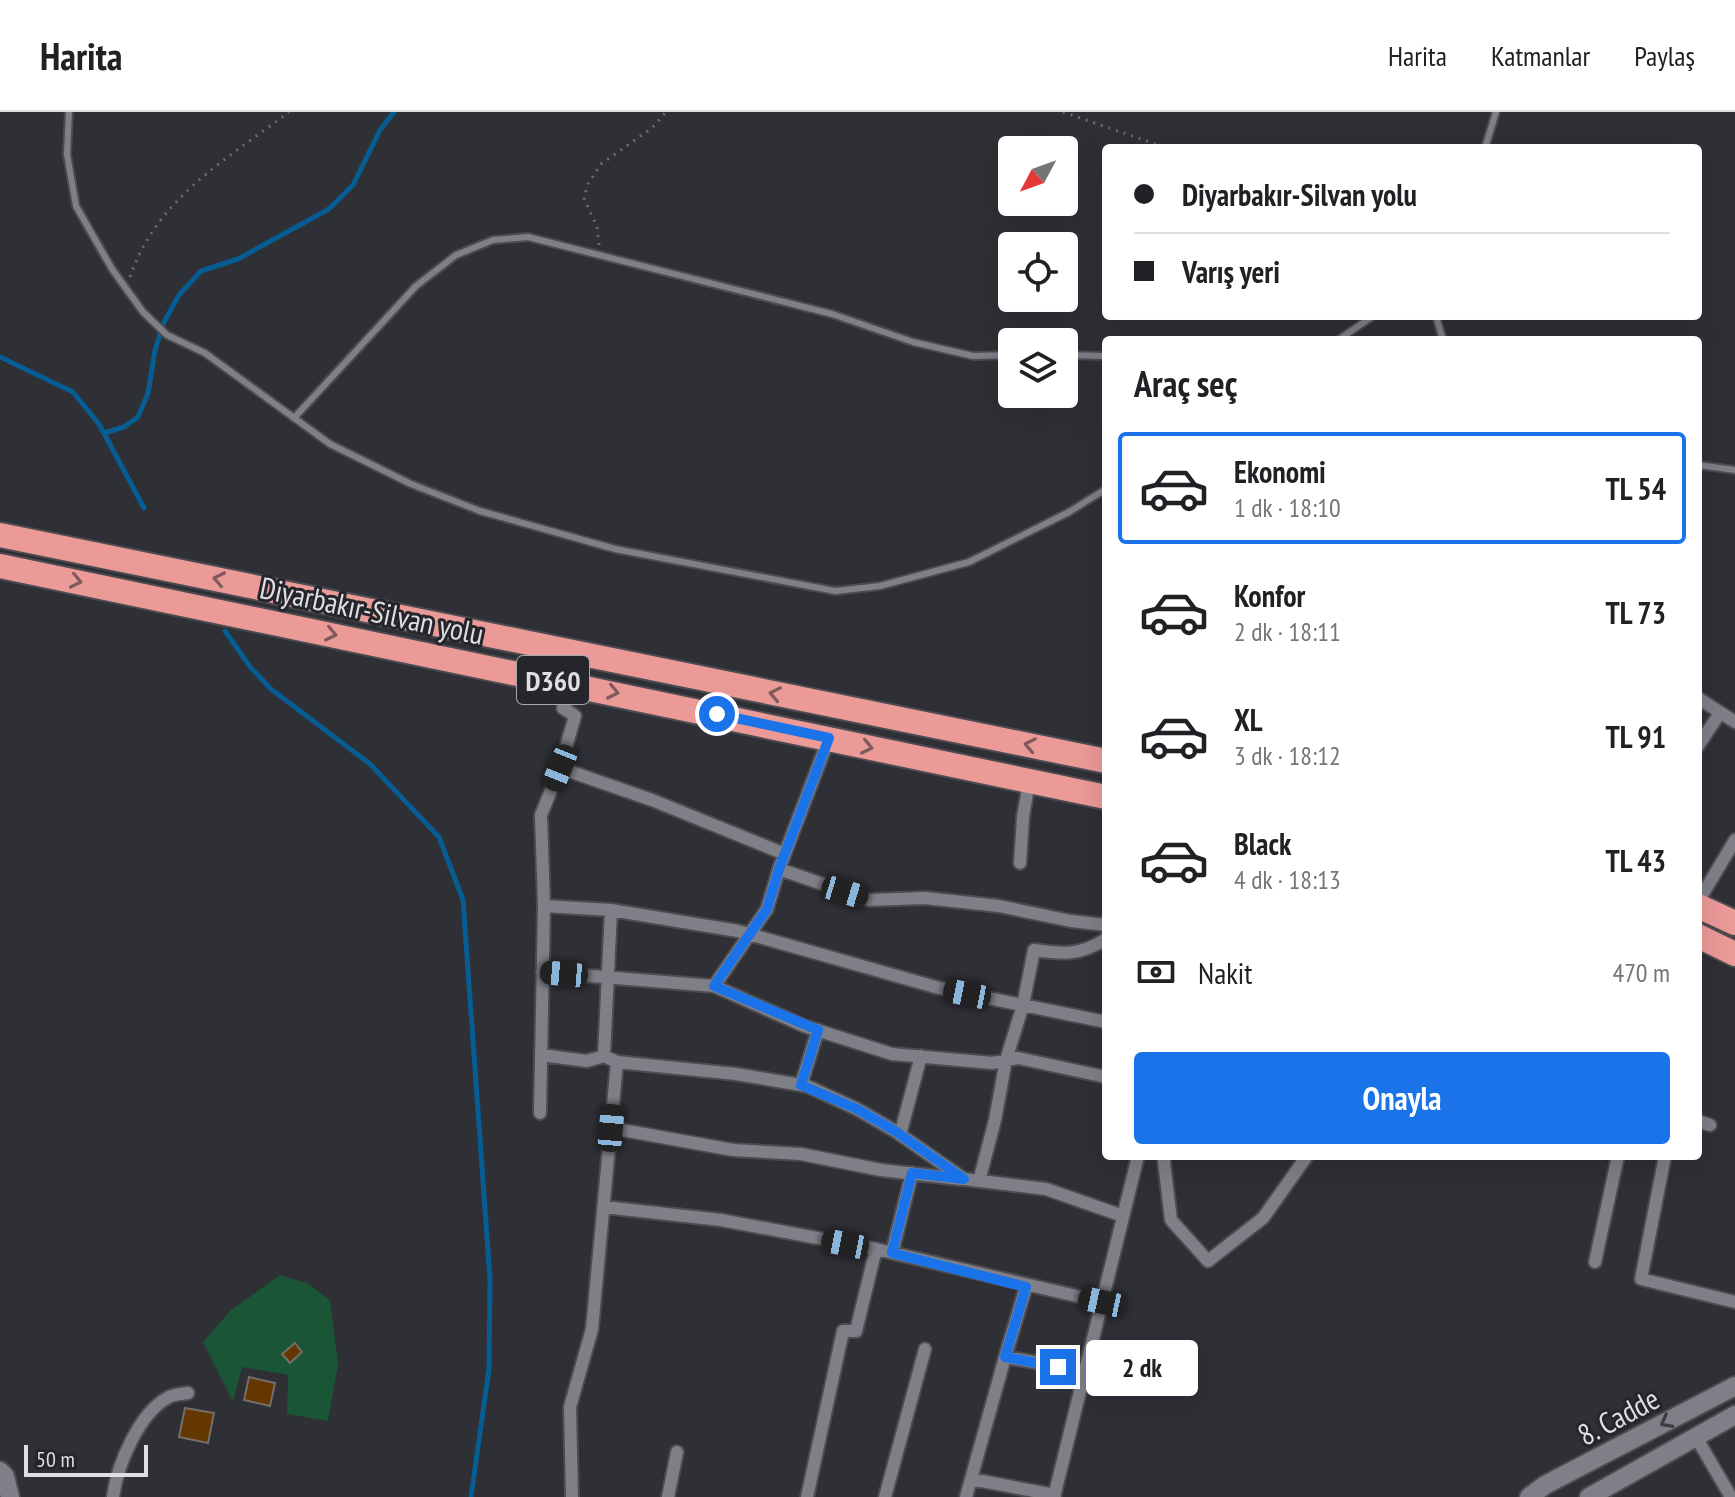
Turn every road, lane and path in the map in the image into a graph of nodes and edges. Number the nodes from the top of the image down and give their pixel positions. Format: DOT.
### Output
graph roads {
  1 [pos="69,112"];
  2 [pos="289,112"];
  3 [pos="666,112"];
  4 [pos="1063,112"];
  5 [pos="1496,112"];
  6 [pos="1155,144"];
  7 [pos="1486,144"];
  8 [pos="600,257"];
  9 [pos="126,288"];
  10 [pos="1367,320"];
  11 [pos="1344,336"];
  12 [pos="998,355"];
  13 [pos="1078,355"];
  14 [pos="1102,356"];
  15 [pos="294,418"];
  16 [pos="1702,466"];
  17 [pos="1735,470"];
  18 [pos="1102,491"];
  19 [pos="0,535"];
  20 [pos="0,566"];
  21 [pos="576,684"];
  22 [pos="1702,701"];
  23 [pos="1720,713"];
  24 [pos="1735,722"];
  25 [pos="829,738"];
  26 [pos="1702,740"];
  27 [pos="1102,760"];
  28 [pos="560,768"];
  29 [pos="1029,782"];
  30 [pos="1102,796"];
  31 [pos="1735,840"];
  32 [pos="785,854"];
  33 [pos="1020,863"];
  34 [pos="779,869"];
  35 [pos="1702,897"];
  36 [pos="544,906"];
  37 [pos="1702,906"];
  38 [pos="611,910"];
  39 [pos="1735,923"];
  40 [pos="1102,925"];
  41 [pos="750,935"];
  42 [pos="1702,938"];
  43 [pos="1102,942"];
  44 [pos="1735,954"];
  45 [pos="542,972"];
  46 [pos="608,977"];
  47 [pos="714,986"];
  48 [pos="1023,1005"];
  49 [pos="1102,1021"];
  50 [pos="818,1030"];
  51 [pos="541,1055"];
  52 [pos="604,1056"];
  53 [pos="921,1056"];
  54 [pos="1006,1060"];
  55 [pos="617,1062"];
  56 [pos="1102,1076"];
  57 [pos="801,1085"];
  58 [pos="540,1113"];
  59 [pos="611,1128"];
  60 [pos="900,1135"];
  61 [pos="1137,1160"];
  62 [pos="1164,1160"];
  63 [pos="1304,1160"];
  64 [pos="1617,1160"];
  65 [pos="1664,1160"];
  66 [pos="912,1173"];
  67 [pos="964,1179"];
  68 [pos="979,1181"];
  69 [pos="604,1207"];
  70 [pos="1123,1216"];
  71 [pos="876,1249"];
  72 [pos="892,1253"];
  73 [pos="1595,1262"];
  74 [pos="1026,1287"];
  75 [pos="1102,1302"];
  76 [pos="1735,1302"];
  77 [pos="925,1349"];
  78 [pos="1005,1357"];
  79 [pos="1085,1371"];
  80 [pos="1735,1386"];
  81 [pos="188,1393"];
  82 [pos="1735,1415"];
  83 [pos="1696,1437"];
  84 [pos="677,1452"];
  85 [pos="0,1471"];
  86 [pos="971,1479"];
  87 [pos="1054,1496"];
  88 [pos="1594,1496"];
  89 [pos="10,1497"];
  90 [pos="113,1497"];
  91 [pos="572,1497"];
  92 [pos="668,1497"];
  93 [pos="807,1497"];
  94 [pos="885,1497"];
  95 [pos="966,1497"];
  96 [pos="1529,1497"];
  97 [pos="1731,1497"];
  1 -- 9 [label="lane"];
  2 -- 9 [label="path"];
  3 -- 8 [label="path"];
  4 -- 6 [label="path"];
  5 -- 7 [label="lane"];
  8 -- 12 [label="lane"];
  8 -- 15 [label="lane"];
  9 -- 15 [label="lane"];
  10 -- 11 [label="lane"];
  13 -- 14 [label="lane"];
  15 -- 18 [label="lane"];
  16 -- 17 [label="lane"];
  27 -- 19 [label="highway, Diyarbakır-Silvan yolu / D360, one-way"];
  20 -- 21 [label="highway, Diyarbakır-Silvan yolu / D360, one-way"];
  21 -- 25 [label="highway, Diyarbakır-Silvan yolu / D360, one-way"];
  21 -- 28 [label="street"];
  22 -- 23 [label="street"];
  23 -- 24 [label="street"];
  23 -- 26 [label="street"];
  25 -- 29 [label="highway, Diyarbakır-Silvan yolu / D360, one-way"];
  25 -- 32 [label="street"];
  28 -- 32 [label="street"];
  28 -- 36 [label="street"];
  29 -- 30 [label="highway, Diyarbakır-Silvan yolu / D360"];
  29 -- 33 [label="street"];
  31 -- 35 [label="street"];
  32 -- 34 [label="street"];
  34 -- 40 [label="street"];
  34 -- 41 [label="street"];
  36 -- 38 [label="street"];
  36 -- 45 [label="street"];
  37 -- 39 [label="highway"];
  38 -- 41 [label="street"];
  38 -- 46 [label="street"];
  41 -- 47 [label="street"];
  41 -- 48 [label="street"];
  42 -- 44 [label="highway"];
  43 -- 48 [label="street"];
  45 -- 46 [label="street"];
  45 -- 51 [label="street"];
  46 -- 47 [label="street"];
  46 -- 52 [label="street"];
  47 -- 50 [label="street"];
  48 -- 49 [label="street"];
  48 -- 54 [label="street"];
  50 -- 53 [label="street"];
  50 -- 57 [label="street"];
  51 -- 52 [label="street"];
  51 -- 58 [label="street"];
  52 -- 55 [label="street"];
  53 -- 54 [label="street"];
  53 -- 60 [label="street"];
  54 -- 56 [label="street"];
  54 -- 68 [label="street"];
  55 -- 57 [label="street"];
  55 -- 59 [label="street"];
  57 -- 60 [label="street"];
  59 -- 66 [label="street"];
  59 -- 69 [label="street"];
  60 -- 67 [label="street"];
  61 -- 70 [label="street"];
  62 -- 63 [label="street"];
  64 -- 73 [label="street"];
  65 -- 76 [label="street"];
  66 -- 67 [label="street"];
  66 -- 72 [label="street"];
  67 -- 68 [label="street"];
  68 -- 70 [label="street"];
  69 -- 71 [label="street"];
  69 -- 91 [label="street"];
  70 -- 75 [label="street"];
  71 -- 72 [label="street"];
  71 -- 93 [label="street"];
  72 -- 74 [label="street"];
  74 -- 75 [label="street"];
  74 -- 78 [label="street"];
  75 -- 79 [label="street"];
  77 -- 94 [label="street"];
  78 -- 79 [label="street"];
  78 -- 86 [label="street"];
  79 -- 87 [label="street"];
  80 -- 96 [label="street, 8. Cadde, one-way"];
  81 -- 90 [label="street"];
  82 -- 83 [label="street, 8. Cadde"];
  83 -- 88 [label="street, 8. Cadde"];
  83 -- 97 [label="street"];
  84 -- 92 [label="street"];
  85 -- 89 [label="street"];
  86 -- 87 [label="street"];
  86 -- 95 [label="street"];
}
